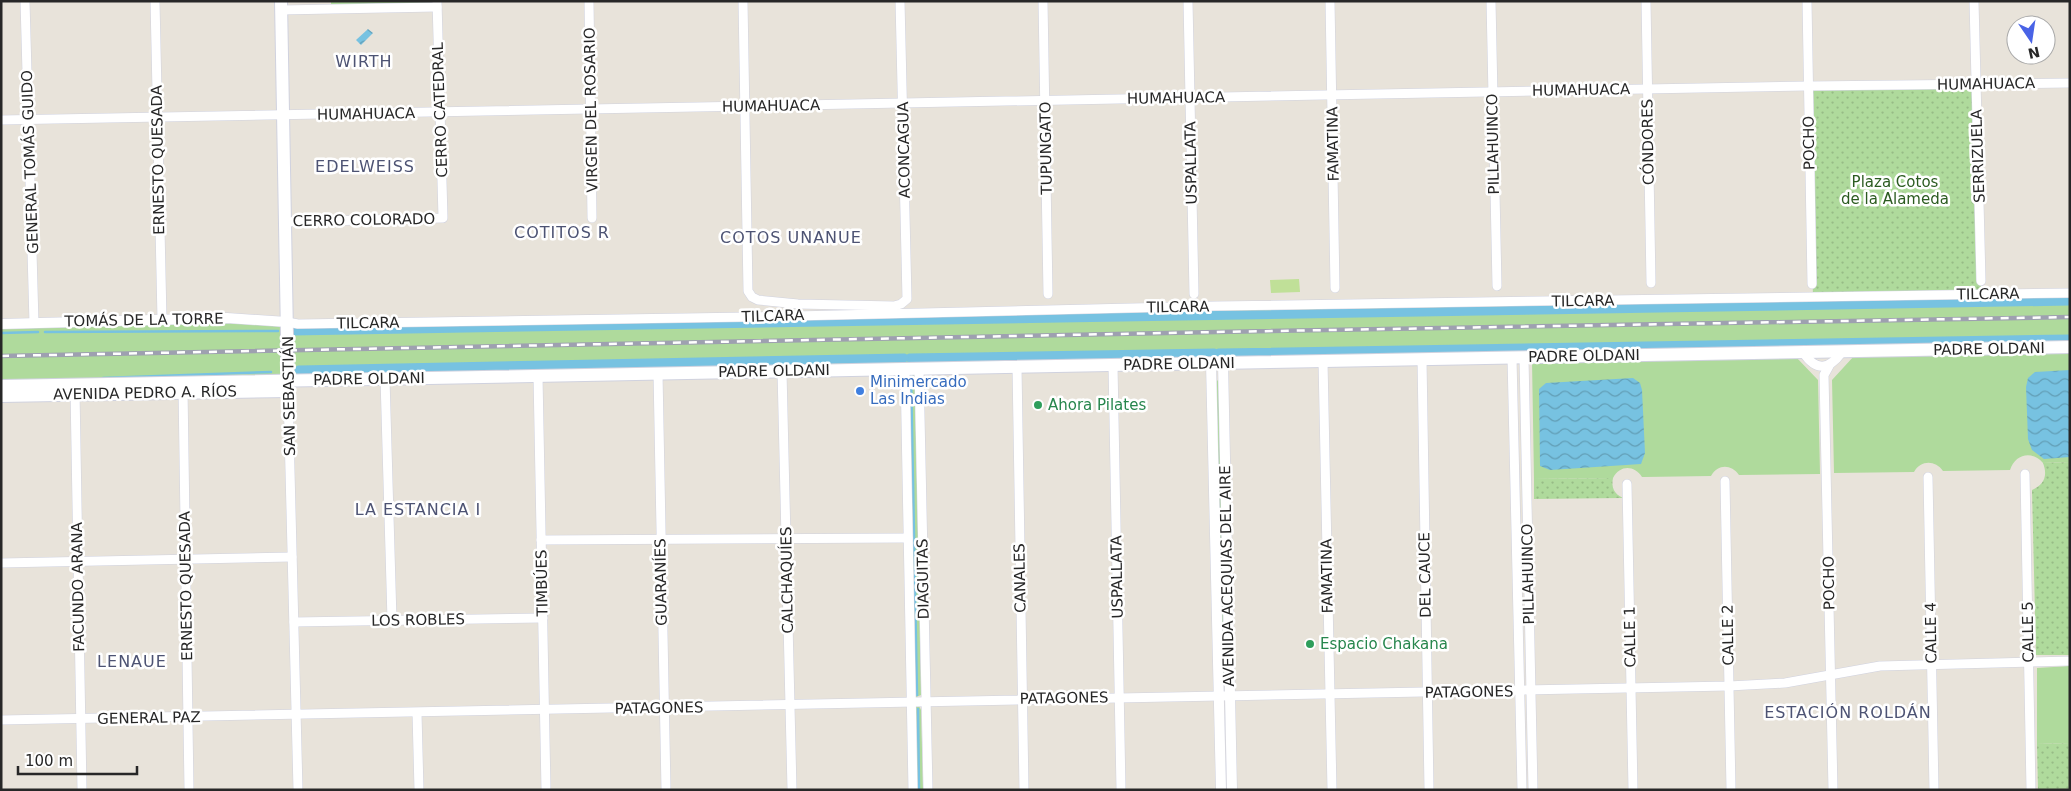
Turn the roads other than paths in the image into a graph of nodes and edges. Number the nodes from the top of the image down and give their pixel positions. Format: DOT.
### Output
graph roads {
  1 [pos="25,1"];
  2 [pos="155,1"];
  3 [pos="589,1"];
  4 [pos="744,1"];
  5 [pos="900,1"];
  6 [pos="1043,1"];
  7 [pos="1188,1"];
  8 [pos="1330,1"];
  9 [pos="1491,1"];
  10 [pos="1646,1"];
  11 [pos="1807,1"];
  12 [pos="1974,1"];
  13 [pos="437,4"];
  14 [pos="281,5"];
  15 [pos="2070,83"];
  16 [pos="1976,85"];
  17 [pos="1808,86"];
  18 [pos="1647,89"];
  19 [pos="1492,92"];
  20 [pos="1332,96"];
  21 [pos="1190,98"];
  22 [pos="1045,100"];
  23 [pos="903,104"];
  24 [pos="746,107"];
  25 [pos="590,110"];
  26 [pos="440,112"];
  27 [pos="282,115"];
  28 [pos="158,118"];
  29 [pos="1,120"];
  30 [pos="28,120"];
  31 [pos="443,218"];
  32 [pos="592,218"];
  33 [pos="285,222"];
  34 [pos="1981,281"];
  35 [pos="1651,283"];
  36 [pos="1812,284"];
  37 [pos="1497,286"];
  38 [pos="1335,288"];
  39 [pos="2070,293"];
  40 [pos="1048,294"];
  41 [pos="1194,294"];
  42 [pos="907,299"];
  43 [pos="162,319"];
  44 [pos="287,322"];
  45 [pos="34,323"];
  46 [pos="1,324"];
  47 [pos="2070,347"];
  48 [pos="1803,352"];
  49 [pos="1842,352"];
  50 [pos="1518,358"];
  51 [pos="1422,359"];
  52 [pos="1323,361"];
  53 [pos="1217,363"];
  54 [pos="1113,365"];
  55 [pos="1816,366"];
  56 [pos="1829,366"];
  57 [pos="1017,367"];
  58 [pos="919,368"];
  59 [pos="905,369"];
  60 [pos="782,371"];
  61 [pos="658,374"];
  62 [pos="1824,375"];
  63 [pos="538,376"];
  64 [pos="385,378"];
  65 [pos="288,385"];
  66 [pos="1,386"];
  67 [pos="183,388"];
  68 [pos="75,389"];
  69 [pos="1,396"];
  70 [pos="2025,474"];
  71 [pos="1928,477"];
  72 [pos="1725,481"];
  73 [pos="1627,484"];
  74 [pos="908,538"];
  75 [pos="660,539"];
  76 [pos="786,539"];
  77 [pos="541,540"];
  78 [pos="292,557"];
  79 [pos="186,559"];
  80 [pos="78,561"];
  81 [pos="1,562"];
  82 [pos="543,618"];
  83 [pos="392,620"];
  84 [pos="294,622"];
  85 [pos="2070,660"];
  86 [pos="2029,661"];
  87 [pos="1931,663"];
  88 [pos="1831,674"];
  89 [pos="1729,686"];
  90 [pos="1632,689"];
  91 [pos="1526,691"];
  92 [pos="1427,692"];
  93 [pos="1330,694"];
  94 [pos="1219,696"];
  95 [pos="1230,696"];
  96 [pos="1119,697"];
  97 [pos="1023,699"];
  98 [pos="911,701"];
  99 [pos="926,701"];
  100 [pos="790,704"];
  101 [pos="664,708"];
  102 [pos="544,711"];
  103 [pos="417,713"];
  104 [pos="296,716"];
  105 [pos="188,717"];
  106 [pos="81,719"];
  107 [pos="1,720"];
  108 [pos="82,790"];
  109 [pos="190,790"];
  110 [pos="298,790"];
  111 [pos="419,790"];
  112 [pos="546,790"];
  113 [pos="666,790"];
  114 [pos="792,790"];
  115 [pos="913,790"];
  116 [pos="928,790"];
  117 [pos="1024,790"];
  118 [pos="1121,790"];
  119 [pos="1220,790"];
  120 [pos="1232,790"];
  121 [pos="1332,790"];
  122 [pos="1429,790"];
  123 [pos="1522,790"];
  124 [pos="1533,790"];
  125 [pos="1633,790"];
  126 [pos="1731,790"];
  127 [pos="1833,790"];
  128 [pos="1934,790"];
  129 [pos="2031,790"];
  1 -- 30 [label="street, GENERAL TOMÁS GUIDO"];
  2 -- 28 [label="street, ERNESTO QUESADA"];
  3 -- 25 [label="street, VIRGEN DEL ROSARIO"];
  4 -- 24 [label="street"];
  5 -- 23 [label="street, ACONCAGUA"];
  6 -- 22 [label="street, TUPUNGATO"];
  7 -- 21 [label="street, USPALLATA"];
  8 -- 20 [label="street, FAMATINA"];
  9 -- 19 [label="street, PILLAHUINCO"];
  10 -- 18 [label="street, CÓNDORES"];
  11 -- 17 [label="street, POCHO"];
  12 -- 16 [label="street, SERRIZUELA"];
  13 -- 14 [label="street"];
  13 -- 26 [label="street, CERRO CATEDRAL"];
  14 -- 27 [label="main road, SAN SEBASTIÁN"];
  15 -- 16 [label="street, HUMAHUACA"];
  16 -- 17 [label="street, HUMAHUACA"];
  16 -- 34 [label="street, SERRIZUELA"];
  17 -- 18 [label="street, HUMAHUACA"];
  17 -- 36 [label="street, POCHO"];
  18 -- 19 [label="street, HUMAHUACA"];
  18 -- 35 [label="street, CÓNDORES"];
  19 -- 20 [label="street, HUMAHUACA"];
  19 -- 37 [label="street, PILLAHUINCO"];
  20 -- 21 [label="street, HUMAHUACA"];
  20 -- 38 [label="street, FAMATINA"];
  21 -- 22 [label="street, HUMAHUACA"];
  21 -- 41 [label="street, USPALLATA"];
  22 -- 23 [label="street, HUMAHUACA"];
  22 -- 40 [label="street, TUPUNGATO"];
  23 -- 24 [label="street, HUMAHUACA"];
  23 -- 42 [label="street, ACONCAGUA"];
  24 -- 25 [label="street, HUMAHUACA"];
  24 -- 42 [label="street, TILCARA"];
  25 -- 26 [label="street, HUMAHUACA"];
  25 -- 32 [label="street, VIRGEN DEL ROSARIO"];
  26 -- 27 [label="street, HUMAHUACA"];
  26 -- 31 [label="street, CERRO CATEDRAL"];
  27 -- 28 [label="street, HUMAHUACA"];
  27 -- 33 [label="main road, SAN SEBASTIÁN"];
  28 -- 30 [label="street, HUMAHUACA"];
  28 -- 43 [label="street, ERNESTO QUESADA"];
  29 -- 30 [label="street, HUMAHUACA"];
  30 -- 45 [label="street, GENERAL TOMÁS GUIDO"];
  31 -- 33 [label="street, CERRO COLORADO"];
  33 -- 44 [label="main road, SAN SEBASTIÁN"];
  39 -- 44 [label="street, TILCARA"];
  43 -- 44 [label="street, TOMÁS DE LA TORRE"];
  43 -- 45 [label="street, TOMÁS DE LA TORRE"];
  44 -- 65 [label="main road, SAN SEBASTIÁN"];
  45 -- 46 [label="street, TOMÁS DE LA TORRE"];
  47 -- 49 [label="main road, PADRE OLDANI"];
  48 -- 49 [label="main road, PADRE OLDANI"];
  48 -- 50 [label="main road, PADRE OLDANI"];
  48 -- 55 [label="street"];
  49 -- 56 [label="street"];
  50 -- 51 [label="main road, PADRE OLDANI"];
  50 -- 91 [label="street, PILLAHUINCO"];
  51 -- 52 [label="main road, PADRE OLDANI"];
  51 -- 92 [label="street, DEL CAUCE"];
  52 -- 53 [label="main road, PADRE OLDANI"];
  52 -- 93 [label="street, FAMATINA"];
  53 -- 54 [label="main road, PADRE OLDANI"];
  53 -- 94 [label="street, AVENIDA ACEQUIAS DEL AIRE"];
  53 -- 95 [label="street, AVENIDA ACEQUIAS DEL AIRE"];
  54 -- 57 [label="main road, PADRE OLDANI"];
  54 -- 96 [label="street, USPALLATA"];
  55 -- 56 [label="street"];
  55 -- 62 [label="street"];
  56 -- 62 [label="street"];
  57 -- 58 [label="main road, PADRE OLDANI"];
  57 -- 97 [label="street, CANALES"];
  58 -- 59 [label="main road, PADRE OLDANI"];
  58 -- 99 [label="street, DIAGUITAS"];
  59 -- 60 [label="main road, PADRE OLDANI"];
  59 -- 74 [label="street, DIAGUITAS"];
  60 -- 61 [label="main road, PADRE OLDANI"];
  60 -- 76 [label="street, CALCHAQUÍES"];
  61 -- 63 [label="main road, PADRE OLDANI"];
  61 -- 75 [label="street, GUARANÍES"];
  62 -- 88 [label="street, POCHO"];
  63 -- 64 [label="main road, PADRE OLDANI"];
  63 -- 77 [label="street, TIMBÚES"];
  64 -- 65 [label="main road, PADRE OLDANI"];
  64 -- 83 [label="street"];
  65 -- 67 [label="main road, AVENIDA PEDRO A. RÍOS"];
  65 -- 78 [label="street, SAN SEBASTIÁN"];
  66 -- 68 [label="main road, AVENIDA PEDRO A. RÍOS"];
  67 -- 68 [label="main road, AVENIDA PEDRO A. RÍOS"];
  67 -- 79 [label="street, ERNESTO QUESADA"];
  68 -- 69 [label="main road, AVENIDA PEDRO A. RÍOS"];
  68 -- 80 [label="street, FACUNDO ARANA"];
  70 -- 86 [label="street, CALLE 5"];
  71 -- 87 [label="street, CALLE 4"];
  72 -- 89 [label="street, CALLE 2"];
  73 -- 90 [label="street, CALLE 1"];
  74 -- 76 [label="street"];
  74 -- 98 [label="street, DIAGUITAS"];
  75 -- 76 [label="street"];
  75 -- 77 [label="street"];
  75 -- 101 [label="street, GUARANÍES"];
  76 -- 100 [label="street, CALCHAQUÍES"];
  77 -- 82 [label="street, TIMBÚES"];
  78 -- 79 [label="street"];
  78 -- 84 [label="street, SAN SEBASTIÁN"];
  79 -- 80 [label="street"];
  79 -- 105 [label="street, ERNESTO QUESADA"];
  80 -- 81 [label="street"];
  80 -- 106 [label="street, FACUNDO ARANA"];
  82 -- 83 [label="street, LOS ROBLES"];
  82 -- 102 [label="street, TIMBÚES"];
  83 -- 84 [label="street, LOS ROBLES"];
  84 -- 104 [label="street, SAN SEBASTIÁN"];
  85 -- 86 [label="street, PATAGONES"];
  86 -- 87 [label="street, PATAGONES"];
  86 -- 129 [label="street, CALLE 5"];
  87 -- 88 [label="street, PATAGONES"];
  87 -- 128 [label="street, CALLE 4"];
  88 -- 89 [label="street, PATAGONES"];
  88 -- 127 [label="street, POCHO"];
  89 -- 90 [label="street, PATAGONES"];
  89 -- 126 [label="street, CALLE 2"];
  90 -- 91 [label="street, PATAGONES"];
  90 -- 125 [label="street, CALLE 1"];
  91 -- 92 [label="street, PATAGONES"];
  91 -- 123 [label="street, PILLAHUINCO"];
  91 -- 124 [label="street, PILLAHUINCO"];
  92 -- 93 [label="street, PATAGONES"];
  92 -- 122 [label="street, DEL CAUCE"];
  93 -- 95 [label="street, PATAGONES"];
  93 -- 121 [label="street, FAMATINA"];
  94 -- 95 [label="street, PATAGONES"];
  94 -- 96 [label="street, PATAGONES"];
  94 -- 119 [label="street, AVENIDA ACEQUIAS DEL AIRE"];
  95 -- 120 [label="street, AVENIDA ACEQUIAS DEL AIRE"];
  96 -- 97 [label="street, PATAGONES"];
  96 -- 118 [label="street, USPALLATA"];
  97 -- 99 [label="street, PATAGONES"];
  97 -- 117 [label="street, CANALES"];
  98 -- 99 [label="street, PATAGONES"];
  98 -- 100 [label="street, PATAGONES"];
  98 -- 115 [label="street, DIAGUITAS"];
  99 -- 116 [label="street, DIAGUITAS"];
  100 -- 101 [label="street, PATAGONES"];
  100 -- 114 [label="street, CALCHAQUÍES"];
  101 -- 102 [label="street, PATAGONES"];
  101 -- 113 [label="street, GUARANÍES"];
  102 -- 103 [label="street, PATAGONES"];
  102 -- 112 [label="street, TIMBÚES"];
  103 -- 104 [label="street, PATAGONES"];
  103 -- 111 [label="street"];
  104 -- 105 [label="street, GENERAL PAZ"];
  104 -- 110 [label="street, SAN SEBASTIÁN"];
  105 -- 106 [label="street, GENERAL PAZ"];
  105 -- 109 [label="street, ERNESTO QUESADA"];
  106 -- 107 [label="street, GENERAL PAZ"];
  106 -- 108 [label="street, FACUNDO ARANA"];
}
